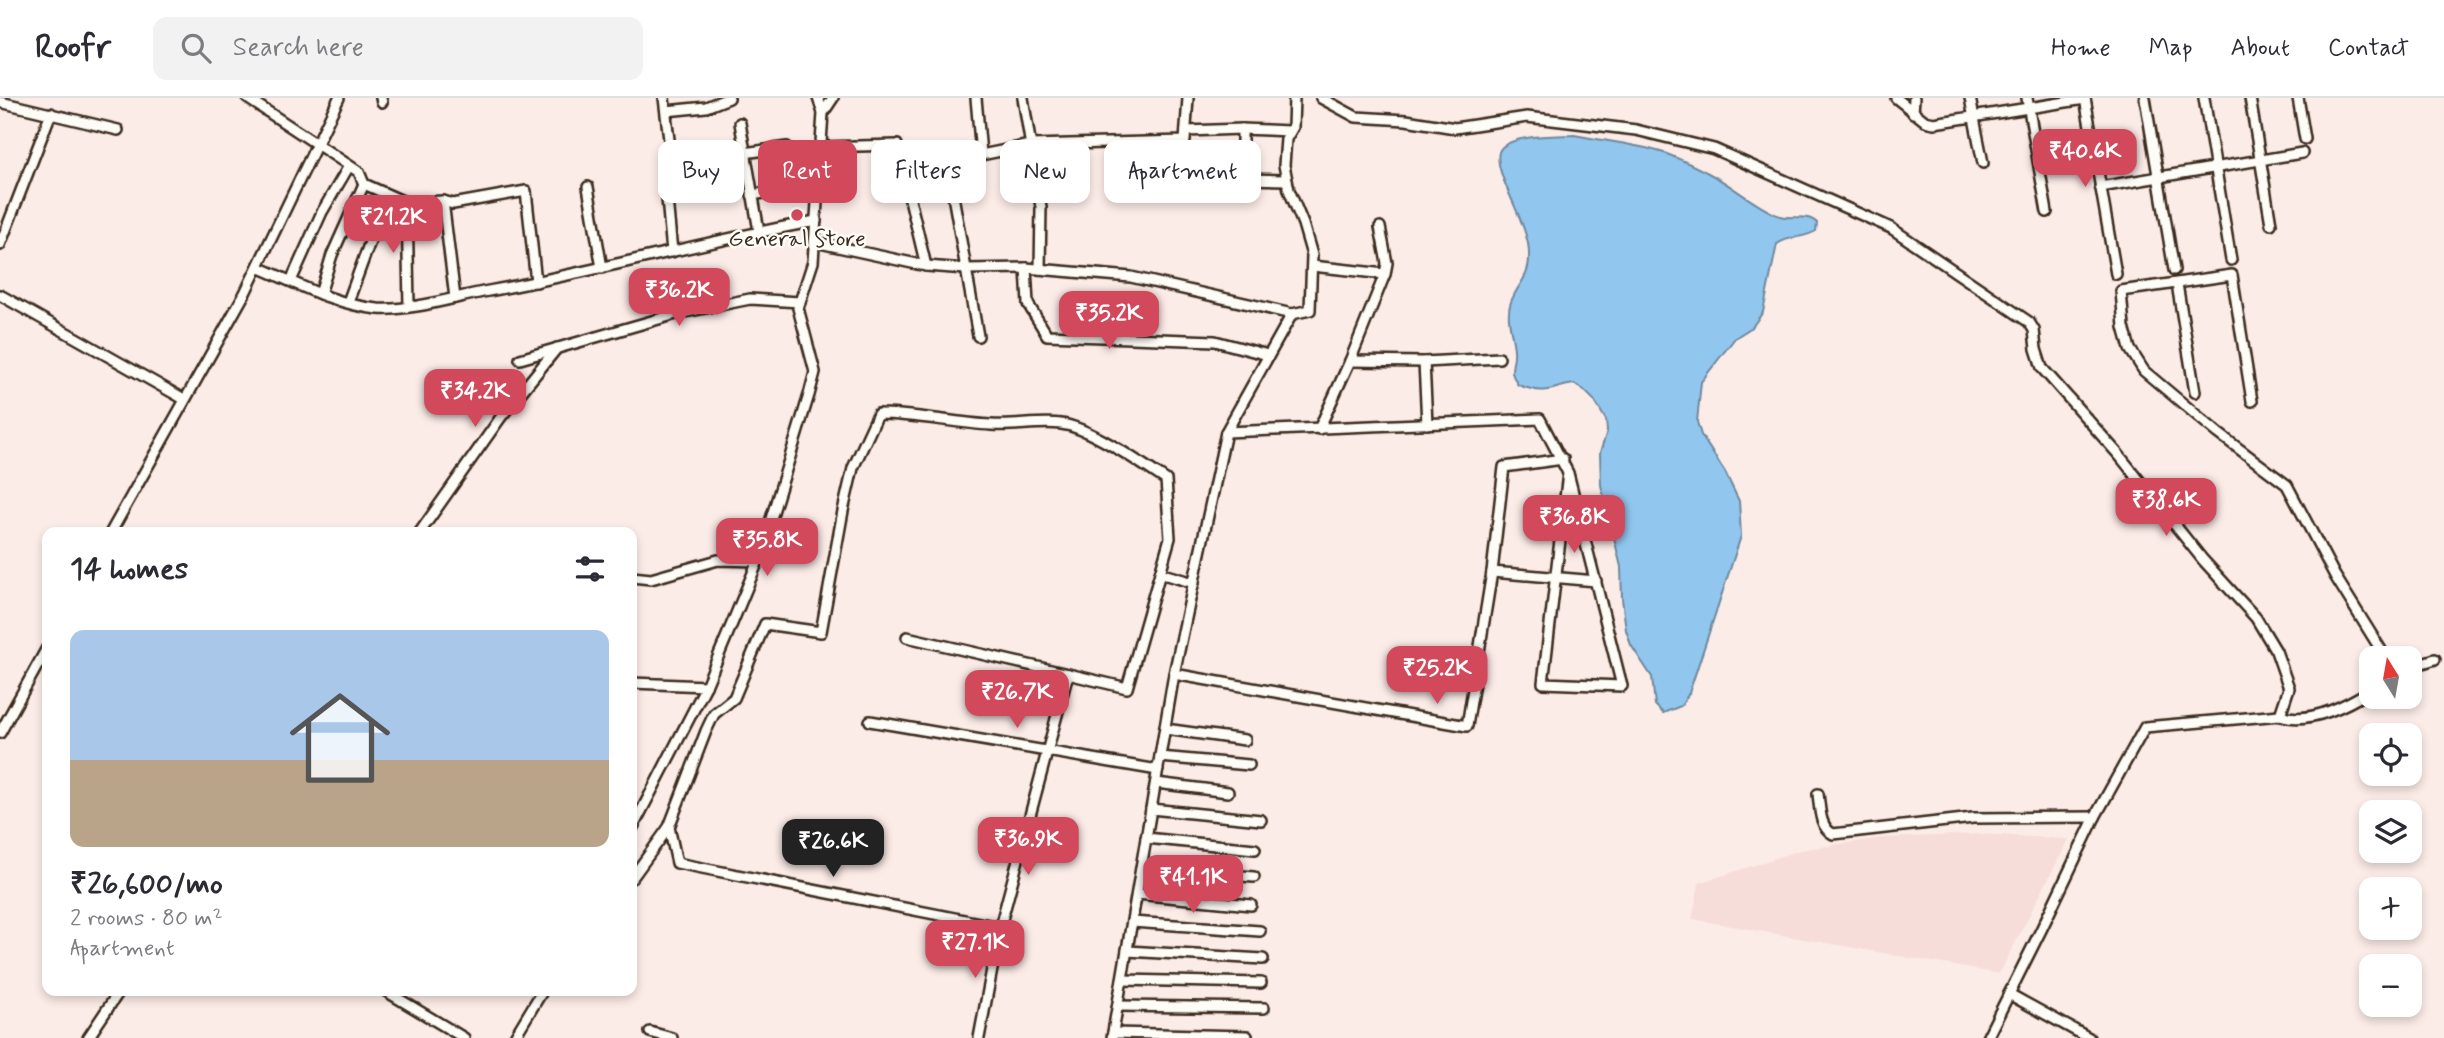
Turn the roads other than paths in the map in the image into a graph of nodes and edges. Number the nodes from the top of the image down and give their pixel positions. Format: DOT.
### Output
graph roads {
  1 [pos="247,98"];
  2 [pos="340,98"];
  3 [pos="664,98"];
  4 [pos="729,98"];
  5 [pos="818,98"];
  6 [pos="833,98"];
  7 [pos="976,98"];
  8 [pos="1023,98"];
  9 [pos="1188,98"];
  10 [pos="1294,98"];
  11 [pos="1321,98"];
  12 [pos="1896,98"];
  13 [pos="1914,98"];
  14 [pos="1970,98"];
  15 [pos="2085,98"];
  16 [pos="2145,98"];
  17 [pos="2204,98"];
  18 [pos="2250,98"];
  19 [pos="2298,98"];
  20 [pos="0,102"];
  21 [pos="2028,103"];
  22 [pos="666,111"];
  23 [pos="51,113"];
  24 [pos="823,113"];
  25 [pos="1913,113"];
  26 [pos="1973,117"];
  27 [pos="740,122"];
  28 [pos="1242,129"];
  29 [pos="118,130"];
  30 [pos="1186,131"];
  31 [pos="1289,131"];
  32 [pos="2305,139"];
  33 [pos="742,140"];
  34 [pos="821,140"];
  35 [pos="980,140"];
  36 [pos="1029,140"];
  37 [pos="1090,143"];
  38 [pos="317,145"];
  39 [pos="758,151"];
  40 [pos="744,153"];
  41 [pos="2302,153"];
  42 [pos="2260,160"];
  43 [pos="1983,163"];
  44 [pos="349,166"];
  45 [pos="2217,167"];
  46 [pos="2158,177"];
  47 [pos="1287,180"];
  48 [pos="364,184"];
  49 [pos="588,187"];
  50 [pos="2100,187"];
  51 [pos="758,194"];
  52 [pos="387,195"];
  53 [pos="752,195"];
  54 [pos="443,201"];
  55 [pos="407,202"];
  56 [pos="817,203"];
  57 [pos="911,203"];
  58 [pos="954,203"];
  59 [pos="1040,203"];
  60 [pos="2047,212"];
  61 [pos="816,221"];
  62 [pos="2271,224"];
  63 [pos="1380,227"];
  64 [pos="759,231"];
  65 [pos="815,242"];
  66 [pos="0,245"];
  67 [pos="672,252"];
  68 [pos="2231,260"];
  69 [pos="926,266"];
  70 [pos="1312,266"];
  71 [pos="258,267"];
  72 [pos="602,268"];
  73 [pos="1026,268"];
  74 [pos="966,269"];
  75 [pos="1040,269"];
  76 [pos="2174,270"];
  77 [pos="1385,274"];
  78 [pos="2116,274"];
  79 [pos="291,281"];
  80 [pos="536,282"];
  81 [pos="2177,284"];
  82 [pos="320,294"];
  83 [pos="0,295"];
  84 [pos="455,298"];
  85 [pos="348,302"];
  86 [pos="800,302"];
  87 [pos="409,306"];
  88 [pos="1292,313"];
  89 [pos="978,336"];
  90 [pos="558,346"];
  91 [pos="1268,355"];
  92 [pos="1499,358"];
  93 [pos="520,359"];
  94 [pos="1350,361"];
  95 [pos="1424,362"];
  96 [pos="2195,393"];
  97 [pos="184,399"];
  98 [pos="2252,401"];
  99 [pos="1427,424"];
  100 [pos="1319,429"];
  101 [pos="1226,432"];
  102 [pos="1563,459"];
  103 [pos="1569,472"];
  104 [pos="114,527"];
  105 [pos="424,527"];
  106 [pos="758,561"];
  107 [pos="1492,572"];
  108 [pos="1160,573"];
  109 [pos="637,578"];
  110 [pos="1556,578"];
  111 [pos="1596,581"];
  112 [pos="1194,583"];
  113 [pos="907,637"];
  114 [pos="2379,646"];
  115 [pos="42,657"];
  116 [pos="2435,659"];
  117 [pos="2422,663"];
  118 [pos="1068,674"];
  119 [pos="1174,674"];
  120 [pos="637,683"];
  121 [pos="706,686"];
  122 [pos="2359,698"];
  123 [pos="2280,715"];
  124 [pos="870,721"];
  125 [pos="1165,729"];
  126 [pos="0,733"];
  127 [pos="1245,740"];
  128 [pos="1047,750"];
  129 [pos="1160,757"];
  130 [pos="1249,765"];
  131 [pos="1158,769"];
  132 [pos="1156,782"];
  133 [pos="1228,792"];
  134 [pos="1818,793"];
  135 [pos="1151,809"];
  136 [pos="2095,817"];
  137 [pos="637,819"];
  138 [pos="1261,820"];
  139 [pos="669,827"];
  140 [pos="1146,838"];
  141 [pos="1255,849"];
  142 [pos="1141,868"];
  143 [pos="637,871"];
  144 [pos="1254,877"];
  145 [pos="1137,894"];
  146 [pos="1251,905"];
  147 [pos="1132,922"];
  148 [pos="1000,927"];
  149 [pos="1260,931"];
  150 [pos="1127,951"];
  151 [pos="1263,959"];
  152 [pos="1122,980"];
  153 [pos="1261,983"];
  154 [pos="2009,994"];
  155 [pos="116,996"];
  156 [pos="394,996"];
  157 [pos="539,996"];
  158 [pos="1118,1006"];
  159 [pos="1264,1008"];
  160 [pos="650,1032"];
  161 [pos="1113,1036"];
  162 [pos="1247,1036"];
  163 [pos="88,1038"];
  164 [pos="464,1038"];
  165 [pos="514,1038"];
  166 [pos="672,1038"];
  167 [pos="979,1038"];
  168 [pos="1987,1038"];
  169 [pos="2089,1038"];
  1 -- 38 [label="street"];
  2 -- 38 [label="street"];
  3 -- 22 [label="street"];
  4 -- 22 [label="street"];
  5 -- 24 [label="street"];
  6 -- 24 [label="street"];
  7 -- 35 [label="street"];
  8 -- 36 [label="street"];
  9 -- 30 [label="street"];
  10 -- 31 [label="street"];
  11 -- 123 [label="street"];
  12 -- 25 [label="street"];
  13 -- 25 [label="street"];
  14 -- 26 [label="street"];
  15 -- 21 [label="street"];
  15 -- 50 [label="street"];
  16 -- 46 [label="street"];
  17 -- 45 [label="street"];
  18 -- 42 [label="street"];
  19 -- 32 [label="street"];
  20 -- 23 [label="street"];
  21 -- 26 [label="street"];
  21 -- 60 [label="street"];
  22 -- 67 [label="street"];
  23 -- 29 [label="street"];
  23 -- 66 [label="street"];
  24 -- 34 [label="street"];
  25 -- 26 [label="street"];
  26 -- 43 [label="street"];
  27 -- 33 [label="street"];
  28 -- 30 [label="street"];
  28 -- 31 [label="street"];
  28 -- 47 [label="street"];
  30 -- 37 [label="street"];
  31 -- 47 [label="street"];
  38 -- 44 [label="street"];
  38 -- 71 [label="street"];
  39 -- 40 [label="street"];
  40 -- 53 [label="street"];
  41 -- 42 [label="street"];
  42 -- 45 [label="street"];
  42 -- 62 [label="street"];
  44 -- 48 [label="street"];
  44 -- 79 [label="street"];
  45 -- 46 [label="street"];
  45 -- 68 [label="street"];
  46 -- 50 [label="street"];
  46 -- 76 [label="street"];
  47 -- 70 [label="street"];
  48 -- 52 [label="street"];
  48 -- 82 [label="street"];
  49 -- 72 [label="street"];
  50 -- 78 [label="street"];
  51 -- 53 [label="street"];
  52 -- 55 [label="street"];
  52 -- 85 [label="street"];
  53 -- 64 [label="street"];
  54 -- 55 [label="street"];
  54 -- 80 [label="street"];
  54 -- 84 [label="street"];
  55 -- 87 [label="street"];
  56 -- 61 [label="street"];
  57 -- 69 [label="street"];
  58 -- 74 [label="street"];
  59 -- 75 [label="street"];
  61 -- 64 [label="street"];
  61 -- 65 [label="street"];
  63 -- 77 [label="street"];
  64 -- 67 [label="street"];
  65 -- 69 [label="street"];
  65 -- 86 [label="street"];
  67 -- 72 [label="street"];
  69 -- 74 [label="street"];
  70 -- 77 [label="street"];
  70 -- 88 [label="street"];
  71 -- 79 [label="street"];
  71 -- 97 [label="street"];
  72 -- 80 [label="street"];
  73 -- 74 [label="street"];
  73 -- 75 [label="street"];
  73 -- 91 [label="street"];
  74 -- 89 [label="street"];
  75 -- 88 [label="street"];
  77 -- 94 [label="street"];
  79 -- 82 [label="street"];
  80 -- 84 [label="street"];
  81 -- 96 [label="street"];
  81 -- 98 [label="street"];
  81 -- 114 [label="street"];
  82 -- 85 [label="street"];
  83 -- 97 [label="street"];
  84 -- 87 [label="street"];
  85 -- 87 [label="street"];
  86 -- 90 [label="street"];
  86 -- 106 [label="street"];
  88 -- 91 [label="street"];
  90 -- 93 [label="street"];
  90 -- 105 [label="street"];
  91 -- 101 [label="street"];
  92 -- 95 [label="street"];
  94 -- 95 [label="street"];
  94 -- 100 [label="street"];
  95 -- 99 [label="street"];
  97 -- 104 [label="street"];
  99 -- 100 [label="street"];
  99 -- 102 [label="street"];
  100 -- 101 [label="street"];
  101 -- 112 [label="street"];
  102 -- 103 [label="street"];
  102 -- 107 [label="street"];
  103 -- 110 [label="street"];
  103 -- 111 [label="street"];
  106 -- 109 [label="street"];
  106 -- 121 [label="street"];
  107 -- 110 [label="street"];
  107 -- 119 [label="street"];
  108 -- 112 [label="street"];
  108 -- 118 [label="street"];
  108 -- 139 [label="street"];
  110 -- 111 [label="street"];
  110 -- 111 [label="street"];
  112 -- 119 [label="street"];
  113 -- 118 [label="street"];
  115 -- 126 [label="street"];
  116 -- 117 [label="street"];
  118 -- 128 [label="street"];
  119 -- 125 [label="street"];
  120 -- 121 [label="street"];
  121 -- 137 [label="street"];
  122 -- 123 [label="street"];
  123 -- 136 [label="street"];
  124 -- 128 [label="street"];
  125 -- 127 [label="street"];
  125 -- 129 [label="street"];
  128 -- 131 [label="street"];
  128 -- 148 [label="street"];
  129 -- 130 [label="street"];
  129 -- 131 [label="street"];
  131 -- 132 [label="street"];
  132 -- 133 [label="street"];
  132 -- 135 [label="street"];
  134 -- 136 [label="street"];
  135 -- 138 [label="street"];
  135 -- 140 [label="street"];
  136 -- 154 [label="street"];
  139 -- 143 [label="street"];
  139 -- 148 [label="street"];
  140 -- 141 [label="street"];
  140 -- 142 [label="street"];
  142 -- 144 [label="street"];
  142 -- 145 [label="street"];
  145 -- 146 [label="street"];
  145 -- 147 [label="street"];
  147 -- 149 [label="street"];
  147 -- 150 [label="street"];
  148 -- 167 [label="street"];
  150 -- 151 [label="street"];
  150 -- 152 [label="street"];
  152 -- 153 [label="street"];
  152 -- 158 [label="street"];
  154 -- 168 [label="street"];
  154 -- 169 [label="street"];
  155 -- 163 [label="street"];
  156 -- 164 [label="street"];
  157 -- 165 [label="street"];
  158 -- 159 [label="street"];
  158 -- 161 [label="street"];
  160 -- 166 [label="street"];
  161 -- 162 [label="street"];
}
